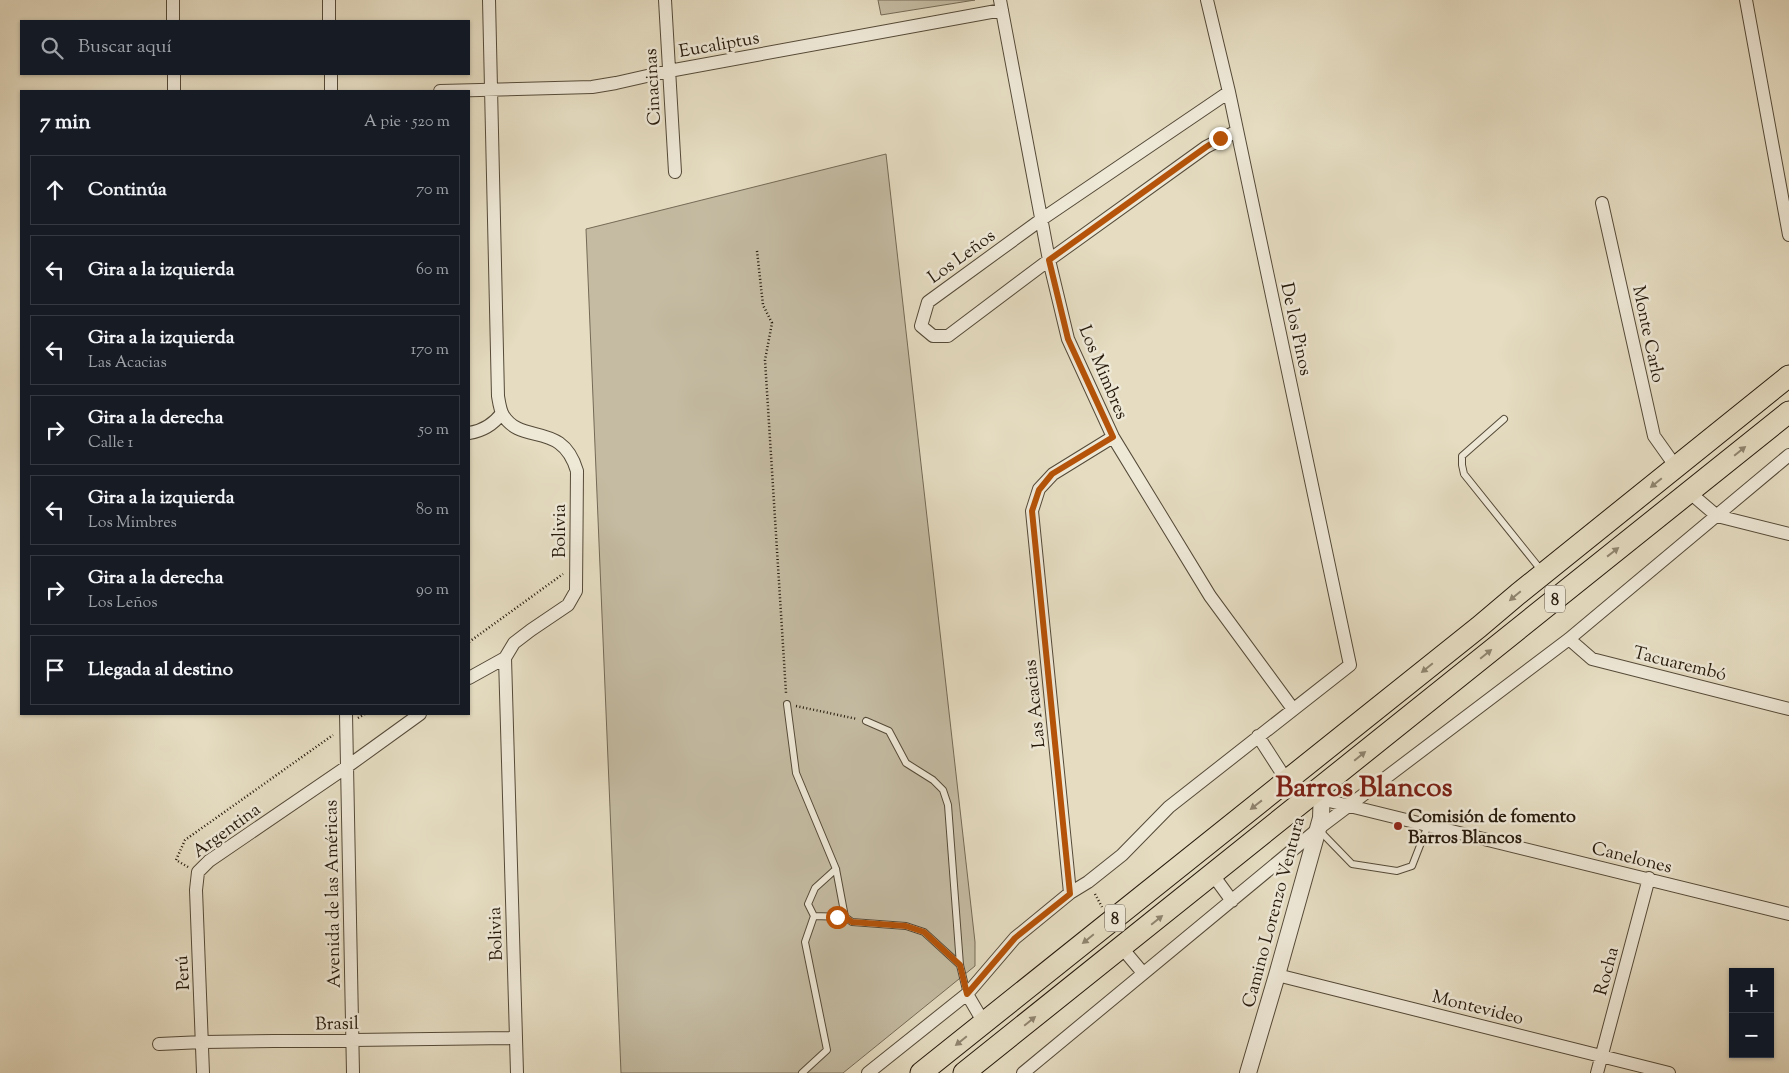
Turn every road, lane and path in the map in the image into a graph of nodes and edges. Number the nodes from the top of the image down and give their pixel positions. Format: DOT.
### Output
graph roads {
  1 [pos="173,0"];
  2 [pos="329,0"];
  3 [pos="489,0"];
  4 [pos="665,0"];
  5 [pos="1207,0"];
  6 [pos="1746,0"];
  7 [pos="1001,5"];
  8 [pos="173,20"];
  9 [pos="329,20"];
  10 [pos="669,71"];
  11 [pos="174,75"];
  12 [pos="331,75"];
  13 [pos="174,90"];
  14 [pos="331,90"];
  15 [pos="470,90"];
  16 [pos="492,90"];
  17 [pos="1229,92"];
  18 [pos="1237,131"];
  19 [pos="675,172"];
  20 [pos="1602,203"];
  21 [pos="1042,219"];
  22 [pos="1789,235"];
  23 [pos="757,251"];
  24 [pos="1049,260"];
  25 [pos="1789,376"];
  26 [pos="1789,412"];
  27 [pos="502,413"];
  28 [pos="1504,420"];
  29 [pos="470,433"];
  30 [pos="1113,437"];
  31 [pos="1789,455"];
  32 [pos="1676,467"];
  33 [pos="1689,492"];
  34 [pos="1716,516"];
  35 [pos="1789,534"];
  36 [pos="577,566"];
  37 [pos="1544,573"];
  38 [pos="1570,639"];
  39 [pos="470,641"];
  40 [pos="505,658"];
  41 [pos="470,677"];
  42 [pos="787,704"];
  43 [pos="1789,708"];
  44 [pos="1293,709"];
  45 [pos="363,715"];
  46 [pos="419,715"];
  47 [pos="346,720"];
  48 [pos="866,721"];
  49 [pos="1258,736"];
  50 [pos="348,766"];
  51 [pos="1287,780"];
  52 [pos="1316,780"];
  53 [pos="1350,806"];
  54 [pos="1428,825"];
  55 [pos="1318,830"];
  56 [pos="836,869"];
  57 [pos="198,872"];
  58 [pos="1213,875"];
  59 [pos="1649,878"];
  60 [pos="1088,882"];
  61 [pos="1070,894"];
  62 [pos="1232,901"];
  63 [pos="1789,914"];
  64 [pos="814,916"];
  65 [pos="845,917"];
  66 [pos="1110,922"];
  67 [pos="1122,948"];
  68 [pos="960,965"];
  69 [pos="1143,973"];
  70 [pos="1278,975"];
  71 [pos="967,994"];
  72 [pos="984,1023"];
  73 [pos="516,1038"];
  74 [pos="352,1040"];
  75 [pos="202,1042"];
  76 [pos="159,1044"];
  77 [pos="1601,1056"];
  78 [pos="203,1073"];
  79 [pos="353,1073"];
  80 [pos="517,1073"];
  81 [pos="802,1073"];
  82 [pos="868,1073"];
  83 [pos="921,1073"];
  84 [pos="964,1073"];
  85 [pos="1023,1073"];
  86 [pos="1248,1073"];
  87 [pos="1597,1073"];
  88 [pos="1669,1073"];
  1 -- 8 [label="street"];
  2 -- 9 [label="street"];
  3 -- 16 [label="street"];
  4 -- 10 [label="street, Cinacinas"];
  5 -- 17 [label="street, De los Pinos"];
  6 -- 22 [label="street"];
  7 -- 10 [label="street, Eucaliptus"];
  7 -- 21 [label="street, Los Mimbres"];
  10 -- 16 [label="street, Eucaliptus"];
  10 -- 19 [label="street, Cinacinas"];
  11 -- 13 [label="street"];
  12 -- 14 [label="street"];
  15 -- 16 [label="street, Eucaliptus"];
  16 -- 27 [label="street"];
  17 -- 18 [label="street, De los Pinos"];
  17 -- 21 [label="street, Los Leños"];
  18 -- 24 [label="street, Los Leños"];
  18 -- 44 [label="street, De los Pinos"];
  20 -- 32 [label="street, Monte Carlo"];
  21 -- 24 [label="street, Los Mimbres"];
  21 -- 24 [label="street, Los Leños"];
  23 -- 42 [label="path"];
  24 -- 30 [label="street, Los Mimbres"];
  25 -- 32 [label="highway, 8"];
  33 -- 26 [label="highway, 8, one-way"];
  27 -- 29 [label="street"];
  27 -- 36 [label="street, Bolivia"];
  28 -- 37 [label="lane"];
  30 -- 44 [label="street, Los Mimbres"];
  30 -- 61 [label="street, Las Acacias"];
  31 -- 34 [label="street"];
  32 -- 37 [label="highway, 8, one-way"];
  33 -- 34 [label="street"];
  52 -- 33 [label="highway, 8, one-way"];
  34 -- 35 [label="street"];
  34 -- 38 [label="street"];
  36 -- 39 [label="path"];
  36 -- 40 [label="street, Bolivia"];
  37 -- 52 [label="highway, 8, one-way"];
  38 -- 43 [label="street, Tacuarembó"];
  38 -- 53 [label="street"];
  40 -- 41 [label="street"];
  40 -- 73 [label="street, Bolivia"];
  42 -- 48 [label="path"];
  42 -- 56 [label="lane"];
  44 -- 49 [label="street"];
  45 -- 47 [label="path, Argentina"];
  46 -- 50 [label="street, Argentina"];
  47 -- 50 [label="street, Avenida de las Américas"];
  47 -- 57 [label="path, Argentina"];
  48 -- 68 [label="lane"];
  49 -- 51 [label="street"];
  49 -- 60 [label="street"];
  50 -- 57 [label="street, Argentina"];
  50 -- 74 [label="street, Avenida de las Américas"];
  51 -- 52 [label="highway, 8"];
  51 -- 66 [label="highway, 8, one-way"];
  52 -- 53 [label="street, Canelones"];
  52 -- 55 [label="street, Camino Lorenzo Ventura"];
  52 -- 58 [label="highway, 8"];
  53 -- 54 [label="street, Canelones"];
  53 -- 55 [label="street"];
  54 -- 55 [label="lane"];
  54 -- 59 [label="street, Canelones"];
  55 -- 62 [label="street"];
  55 -- 70 [label="street, Camino Lorenzo Ventura"];
  56 -- 64 [label="lane"];
  56 -- 65 [label="lane"];
  57 -- 75 [label="street, Perú"];
  58 -- 62 [label="street"];
  67 -- 58 [label="highway, 8, one-way"];
  59 -- 63 [label="street, Canelones"];
  59 -- 77 [label="street, Rocha"];
  60 -- 61 [label="street"];
  60 -- 66 [label="path"];
  61 -- 71 [label="street"];
  62 -- 69 [label="street"];
  64 -- 65 [label="lane"];
  64 -- 81 [label="lane"];
  65 -- 68 [label="lane"];
  66 -- 72 [label="highway, 8, one-way"];
  67 -- 69 [label="street"];
  84 -- 67 [label="highway, 8, one-way"];
  68 -- 71 [label="lane"];
  69 -- 85 [label="street"];
  70 -- 77 [label="street, Montevideo"];
  70 -- 86 [label="street, Camino Lorenzo Ventura"];
  71 -- 72 [label="street"];
  71 -- 82 [label="street"];
  72 -- 83 [label="highway, 8, one-way"];
  73 -- 74 [label="street, Brasil"];
  73 -- 80 [label="street, Bolivia"];
  74 -- 75 [label="street, Brasil"];
  74 -- 79 [label="street, Avenida de las Américas"];
  75 -- 76 [label="street, Brasil"];
  75 -- 78 [label="street, Perú"];
  77 -- 87 [label="street, Rocha"];
  77 -- 88 [label="street, Montevideo"];
}
